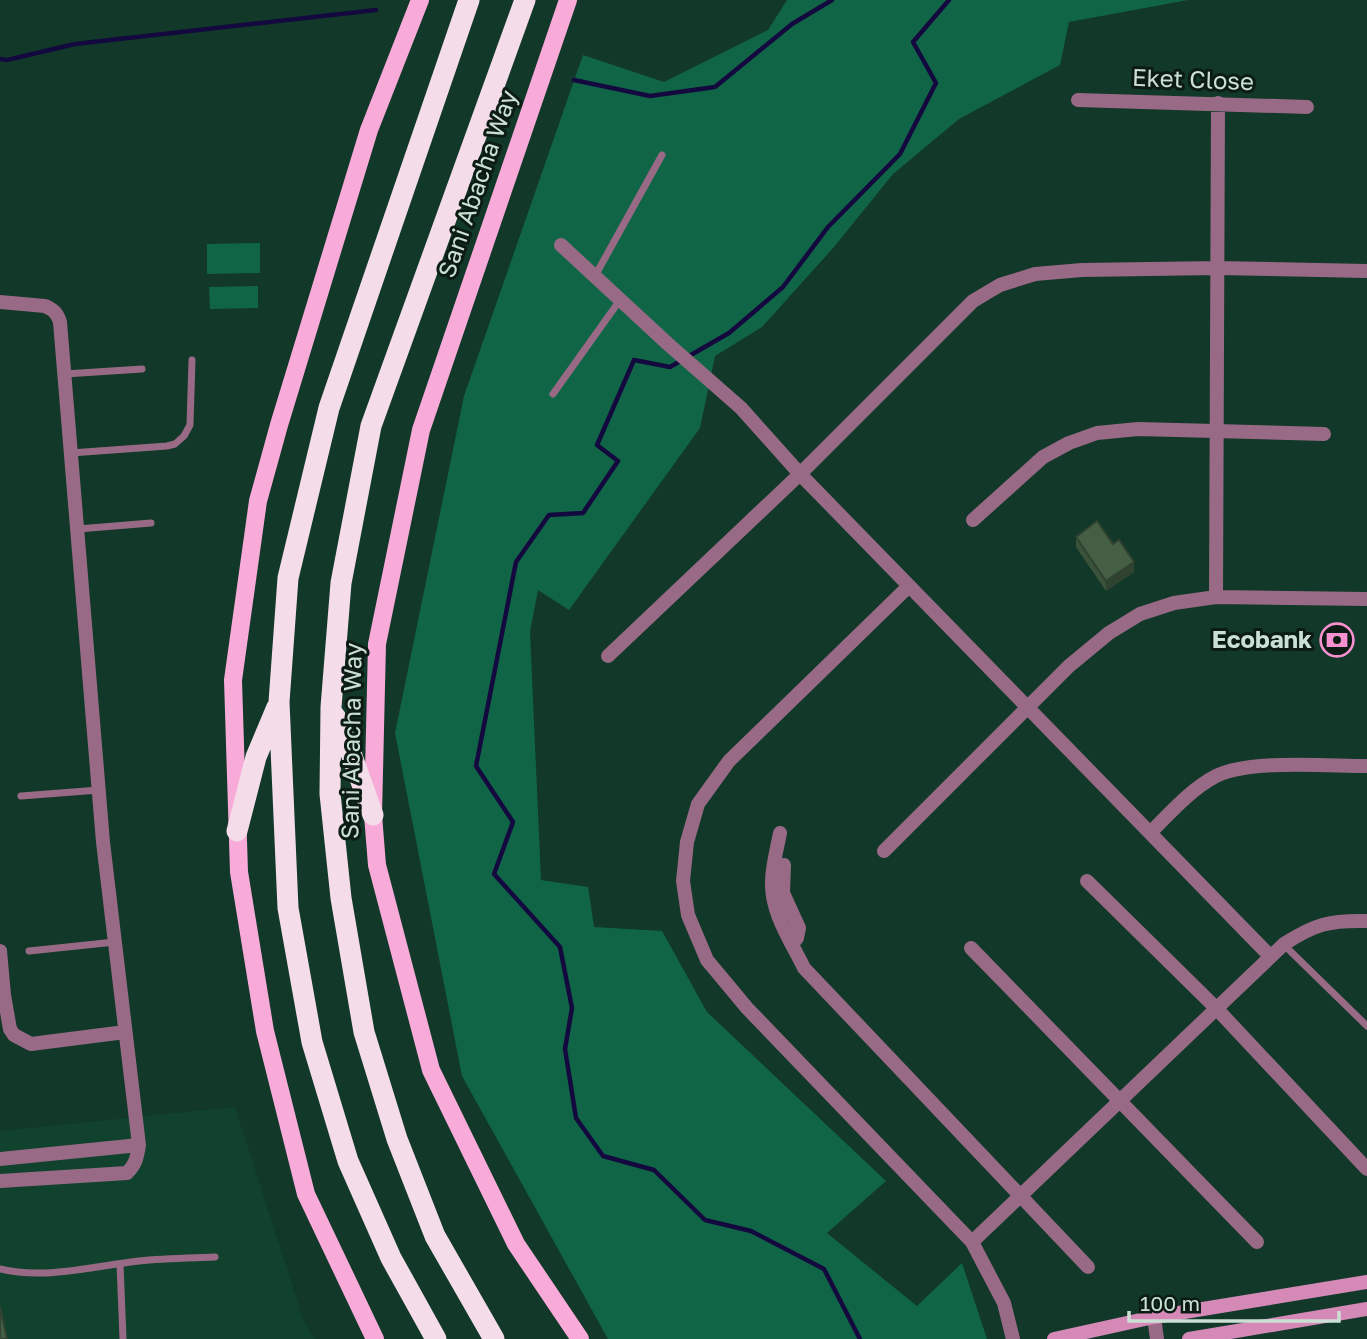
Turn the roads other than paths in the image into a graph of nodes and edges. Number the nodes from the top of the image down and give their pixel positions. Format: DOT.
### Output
graph roads {
  1 [pos="420,0"];
  2 [pos="469,0"];
  3 [pos="525,0"];
  4 [pos="568,0"];
  5 [pos="1078,100"];
  6 [pos="1218,103"];
  7 [pos="1307,107"];
  8 [pos="662,155"];
  9 [pos="561,245"];
  10 [pos="1217,268"];
  11 [pos="1367,271"];
  12 [pos="595,276"];
  13 [pos="621,299"];
  14 [pos="0,302"];
  15 [pos="192,360"];
  16 [pos="142,369"];
  17 [pos="64,374"];
  18 [pos="553,394"];
  19 [pos="1217,431"];
  20 [pos="1324,434"];
  21 [pos="71,453"];
  22 [pos="800,474"];
  23 [pos="973,520"];
  24 [pos="151,523"];
  25 [pos="77,530"];
  26 [pos="909,586"];
  27 [pos="1216,597"];
  28 [pos="1367,599"];
  29 [pos="608,656"];
  30 [pos="279,702"];
  31 [pos="331,707"];
  32 [pos="1029,708"];
  33 [pos="1367,765"];
  34 [pos="99,790"];
  35 [pos="21,796"];
  36 [pos="373,815"];
  37 [pos="237,831"];
  38 [pos="1150,833"];
  39 [pos="780,834"];
  40 [pos="884,851"];
  41 [pos="784,865"];
  42 [pos="1087,881"];
  43 [pos="1367,921"];
  44 [pos="115,942"];
  45 [pos="792,944"];
  46 [pos="1283,944"];
  47 [pos="971,948"];
  48 [pos="0,951"];
  49 [pos="29,951"];
  50 [pos="1270,956"];
  51 [pos="1,973"];
  52 [pos="2,995"];
  53 [pos="1216,1007"];
  54 [pos="1367,1026"];
  55 [pos="125,1032"];
  56 [pos="1119,1101"];
  57 [pos="139,1145"];
  58 [pos="0,1159"];
  59 [pos="1367,1169"];
  60 [pos="0,1181"];
  61 [pos="1020,1196"];
  62 [pos="972,1242"];
  63 [pos="1257,1242"];
  64 [pos="215,1257"];
  65 [pos="120,1264"];
  66 [pos="1088,1267"];
  67 [pos="0,1269"];
  68 [pos="1367,1282"];
  69 [pos="1367,1309"];
  70 [pos="1154,1317"];
  71 [pos="123,1339"];
  72 [pos="375,1339"];
  73 [pos="436,1339"];
  74 [pos="494,1339"];
  75 [pos="580,1339"];
  76 [pos="1013,1339"];
  77 [pos="1054,1339"];
  78 [pos="1157,1339"];
  79 [pos="1189,1339"];
  1 -- 37 [label="main road"];
  2 -- 30 [label="highway"];
  3 -- 31 [label="highway, Sani Abacha Way"];
  4 -- 36 [label="main road, Sani Abacha Way"];
  5 -- 6 [label="street, Eket Close"];
  6 -- 7 [label="street, Eket Close"];
  6 -- 10 [label="street"];
  8 -- 12 [label="lane"];
  9 -- 12 [label="street"];
  10 -- 11 [label="street"];
  10 -- 19 [label="street"];
  10 -- 22 [label="street"];
  12 -- 13 [label="street"];
  13 -- 18 [label="lane"];
  13 -- 22 [label="street"];
  14 -- 17 [label="street"];
  15 -- 21 [label="lane"];
  16 -- 17 [label="lane"];
  17 -- 21 [label="street"];
  19 -- 20 [label="street"];
  19 -- 23 [label="street"];
  19 -- 27 [label="street"];
  21 -- 25 [label="street"];
  22 -- 26 [label="street"];
  22 -- 29 [label="street"];
  24 -- 25 [label="lane"];
  25 -- 34 [label="street"];
  26 -- 32 [label="street"];
  26 -- 62 [label="street"];
  27 -- 28 [label="street"];
  27 -- 32 [label="street"];
  30 -- 37 [label="highway"];
  30 -- 73 [label="highway"];
  31 -- 36 [label="highway"];
  31 -- 74 [label="highway, Sani Abacha Way"];
  32 -- 38 [label="street"];
  32 -- 40 [label="street"];
  33 -- 38 [label="street"];
  34 -- 35 [label="lane"];
  34 -- 44 [label="street"];
  36 -- 75 [label="main road, Sani Abacha Way"];
  37 -- 72 [label="main road"];
  38 -- 50 [label="street"];
  39 -- 45 [label="street"];
  41 -- 45 [label="street"];
  42 -- 53 [label="street"];
  43 -- 46 [label="street"];
  44 -- 49 [label="lane"];
  44 -- 55 [label="street"];
  45 -- 61 [label="street"];
  46 -- 50 [label="street"];
  46 -- 54 [label="lane"];
  47 -- 56 [label="street"];
  48 -- 51 [label="street"];
  50 -- 53 [label="street"];
  51 -- 52 [label="street"];
  52 -- 55 [label="street"];
  53 -- 56 [label="street"];
  53 -- 59 [label="street"];
  55 -- 57 [label="street"];
  56 -- 61 [label="street"];
  56 -- 63 [label="street"];
  57 -- 58 [label="street"];
  57 -- 60 [label="street"];
  61 -- 62 [label="street"];
  61 -- 66 [label="street"];
  62 -- 76 [label="street"];
  64 -- 65 [label="lane"];
  65 -- 67 [label="lane"];
  65 -- 71 [label="lane"];
  68 -- 70 [label="main road"];
  69 -- 79 [label="main road"];
  70 -- 77 [label="main road"];
  70 -- 78 [label="street"];
}
